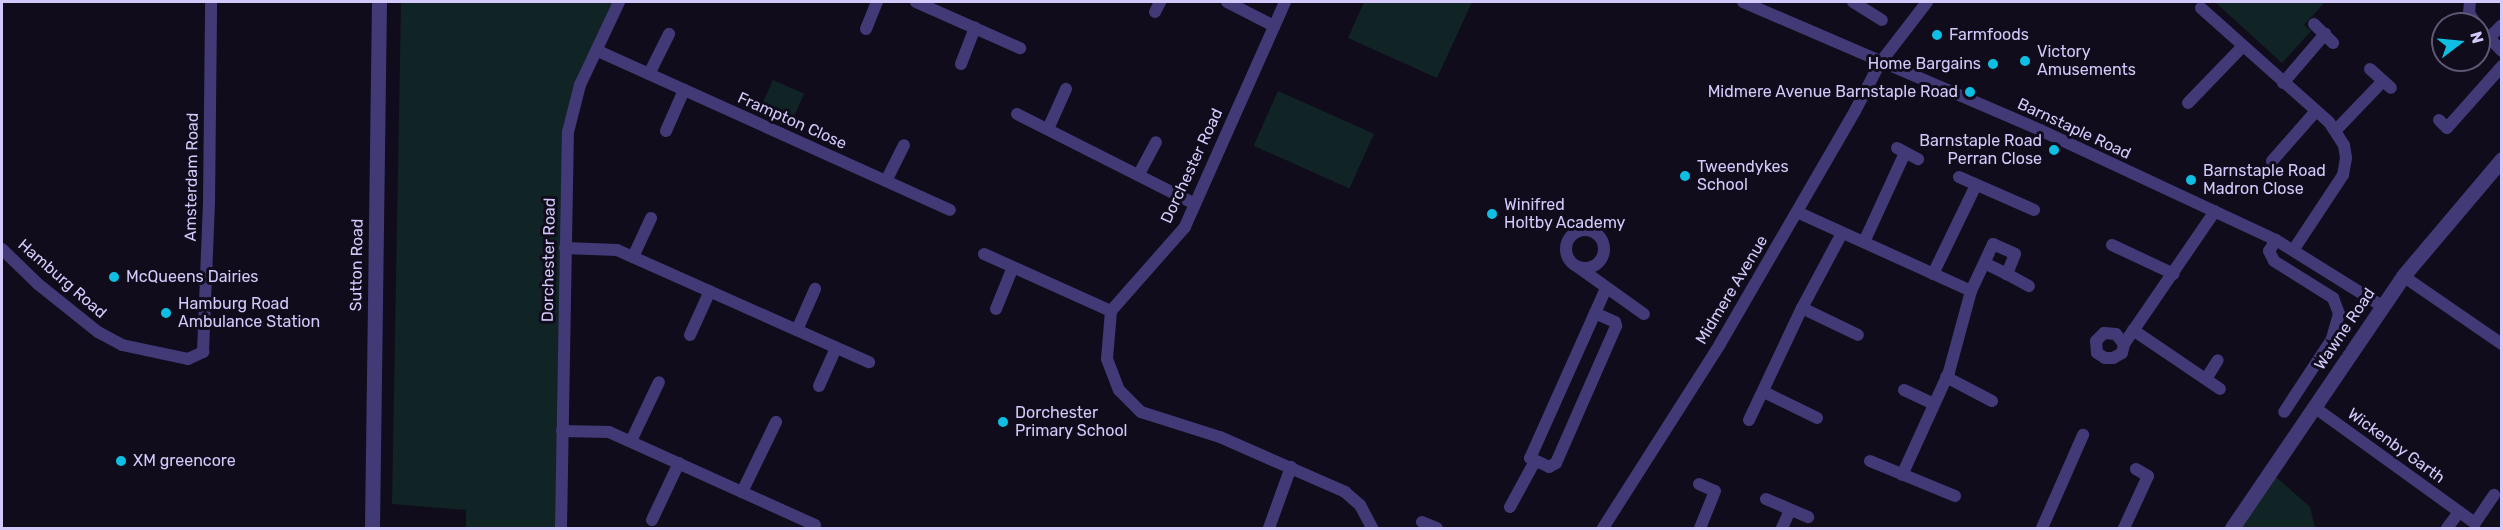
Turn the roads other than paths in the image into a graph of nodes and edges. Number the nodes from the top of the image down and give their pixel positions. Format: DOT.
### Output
graph roads {
  1 [pos="211,2"];
  2 [pos="379,2"];
  3 [pos="619,2"];
  4 [pos="877,2"];
  5 [pos="916,2"];
  6 [pos="1227,2"];
  7 [pos="1285,2"];
  8 [pos="1743,2"];
  9 [pos="1853,2"];
  10 [pos="1927,2"];
  11 [pos="2201,8"];
  12 [pos="1882,20"];
  13 [pos="2314,24"];
  14 [pos="2502,25"];
  15 [pos="1275,26"];
  16 [pos="975,28"];
  17 [pos="866,29"];
  18 [pos="669,34"];
  19 [pos="2491,36"];
  20 [pos="2491,40"];
  21 [pos="2242,47"];
  22 [pos="1020,48"];
  23 [pos="598,51"];
  24 [pos="2502,51"];
  25 [pos="1880,63"];
  26 [pos="961,64"];
  27 [pos="2502,66"];
  28 [pos="2370,69"];
  29 [pos="649,75"];
  30 [pos="2283,83"];
  31 [pos="1066,89"];
  32 [pos="684,90"];
  33 [pos="2188,103"];
  34 [pos="2316,111"];
  35 [pos="1017,114"];
  36 [pos="2439,120"];
  37 [pos="1048,129"];
  38 [pos="2336,130"];
  39 [pos="666,131"];
  40 [pos="1156,142"];
  41 [pos="904,145"];
  42 [pos="1918,159"];
  43 [pos="2502,159"];
  44 [pos="2272,161"];
  45 [pos="1139,174"];
  46 [pos="1959,177"];
  47 [pos="886,181"];
  48 [pos="1976,185"];
  49 [pos="1193,203"];
  50 [pos="950,210"];
  51 [pos="2034,210"];
  52 [pos="2215,211"];
  53 [pos="1797,212"];
  54 [pos="651,218"];
  55 [pos="1842,233"];
  56 [pos="2276,240"];
  57 [pos="1864,242"];
  58 [pos="2112,245"];
  59 [pos="566,248"];
  60 [pos="2,249"];
  61 [pos="2294,249"];
  62 [pos="984,254"];
  63 [pos="633,257"];
  64 [pos="1984,263"];
  65 [pos="1013,267"];
  66 [pos="1578,267"];
  67 [pos="1933,274"];
  68 [pos="2007,274"];
  69 [pos="2174,274"];
  70 [pos="2403,276"];
  71 [pos="2029,286"];
  72 [pos="1606,288"];
  73 [pos="814,289"];
  74 [pos="710,291"];
  75 [pos="1971,291"];
  76 [pos="2382,306"];
  77 [pos="1802,308"];
  78 [pos="996,309"];
  79 [pos="1111,311"];
  80 [pos="1594,313"];
  81 [pos="1644,314"];
  82 [pos="797,330"];
  83 [pos="2133,330"];
  84 [pos="690,335"];
  85 [pos="1858,335"];
  86 [pos="2124,344"];
  87 [pos="2502,344"];
  88 [pos="836,348"];
  89 [pos="203,352"];
  90 [pos="2218,360"];
  91 [pos="869,362"];
  92 [pos="1946,377"];
  93 [pos="2206,379"];
  94 [pos="659,382"];
  95 [pos="819,386"];
  96 [pos="2220,388"];
  97 [pos="1904,390"];
  98 [pos="1764,392"];
  99 [pos="1992,401"];
  100 [pos="1934,404"];
  101 [pos="2314,408"];
  102 [pos="2284,412"];
  103 [pos="1817,418"];
  104 [pos="1749,420"];
  105 [pos="776,422"];
  106 [pos="562,431"];
  107 [pos="2083,435"];
  108 [pos="631,441"];
  109 [pos="1535,461"];
  110 [pos="1870,461"];
  111 [pos="679,464"];
  112 [pos="1291,467"];
  113 [pos="2136,469"];
  114 [pos="1902,475"];
  115 [pos="1698,484"];
  116 [pos="742,492"];
  117 [pos="2494,495"];
  118 [pos="1954,496"];
  119 [pos="1766,499"];
  120 [pos="1510,507"];
  121 [pos="1790,510"];
  122 [pos="2459,512"];
  123 [pos="1808,517"];
  124 [pos="652,520"];
  125 [pos="807,524"];
  126 [pos="372,528"];
  127 [pos="561,528"];
  128 [pos="1269,528"];
  129 [pos="1372,528"];
  130 [pos="1603,528"];
  131 [pos="1700,528"];
  132 [pos="1782,528"];
  133 [pos="2042,528"];
  134 [pos="2124,528"];
  135 [pos="2232,528"];
  136 [pos="2446,528"];
  1 -- 89 [label="street, Amsterdam Road"];
  2 -- 126 [label="street, Sutton Road"];
  3 -- 23 [label="street, Dorchester Road"];
  4 -- 17 [label="street"];
  5 -- 16 [label="street"];
  6 -- 15 [label="street"];
  7 -- 15 [label="street, Dorchester Road"];
  8 -- 25 [label="street, Barnstaple Road"];
  9 -- 12 [label="street"];
  10 -- 25 [label="street, Midmere Avenue"];
  11 -- 21 [label="street"];
  13 -- 30 [label="street"];
  14 -- 19 [label="street"];
  15 -- 49 [label="street, Dorchester Road"];
  16 -- 22 [label="street"];
  16 -- 26 [label="street"];
  18 -- 29 [label="street"];
  20 -- 24 [label="street"];
  21 -- 30 [label="street"];
  21 -- 33 [label="street"];
  23 -- 29 [label="street, Frampton Close"];
  23 -- 59 [label="street, Dorchester Road"];
  25 -- 52 [label="street, Barnstaple Road"];
  25 -- 53 [label="street, Midmere Avenue"];
  27 -- 36 [label="street"];
  28 -- 38 [label="street"];
  29 -- 32 [label="street, Frampton Close"];
  30 -- 34 [label="street"];
  31 -- 37 [label="street"];
  32 -- 39 [label="street"];
  32 -- 47 [label="street, Frampton Close"];
  34 -- 38 [label="street"];
  34 -- 44 [label="street"];
  35 -- 37 [label="street"];
  37 -- 45 [label="street"];
  38 -- 61 [label="street"];
  40 -- 45 [label="street"];
  41 -- 47 [label="street"];
  42 -- 57 [label="street"];
  43 -- 70 [label="street, Wawne Road"];
  45 -- 49 [label="street"];
  46 -- 48 [label="street"];
  47 -- 50 [label="street, Frampton Close"];
  48 -- 51 [label="street"];
  48 -- 67 [label="street"];
  49 -- 79 [label="street, Dorchester Road"];
  52 -- 56 [label="street, Barnstaple Road"];
  52 -- 69 [label="street"];
  53 -- 55 [label="street"];
  53 -- 130 [label="street, Midmere Avenue"];
  54 -- 63 [label="street"];
  55 -- 57 [label="street"];
  55 -- 77 [label="street"];
  56 -- 61 [label="street, Barnstaple Road"];
  56 -- 102 [label="street"];
  57 -- 67 [label="street"];
  58 -- 69 [label="street"];
  59 -- 63 [label="street"];
  59 -- 106 [label="street, Dorchester Road"];
  60 -- 89 [label="street, Hamburg Road"];
  61 -- 76 [label="street, Barnstaple Road"];
  62 -- 65 [label="street"];
  63 -- 74 [label="street"];
  64 -- 68 [label="street"];
  64 -- 68 [label="street"];
  64 -- 75 [label="street"];
  65 -- 78 [label="street"];
  65 -- 79 [label="street"];
  66 -- 72 [label="street"];
  67 -- 75 [label="street"];
  68 -- 71 [label="street"];
  69 -- 83 [label="street"];
  70 -- 76 [label="street, Wawne Road"];
  70 -- 87 [label="street"];
  72 -- 80 [label="street"];
  72 -- 81 [label="street"];
  73 -- 82 [label="street"];
  74 -- 82 [label="street"];
  74 -- 84 [label="street"];
  75 -- 92 [label="street"];
  76 -- 101 [label="street, Wawne Road"];
  77 -- 85 [label="street"];
  77 -- 98 [label="street"];
  79 -- 112 [label="street"];
  80 -- 109 [label="street"];
  80 -- 109 [label="street"];
  82 -- 88 [label="street"];
  83 -- 86 [label="street"];
  83 -- 93 [label="street"];
  88 -- 91 [label="street"];
  88 -- 95 [label="street"];
  90 -- 93 [label="street"];
  92 -- 99 [label="street"];
  92 -- 100 [label="street"];
  93 -- 96 [label="street"];
  94 -- 108 [label="street"];
  97 -- 100 [label="street"];
  98 -- 103 [label="street"];
  98 -- 104 [label="street"];
  100 -- 114 [label="street"];
  101 -- 122 [label="street, Wickenby Garth"];
  101 -- 135 [label="street, Wawne Road"];
  105 -- 116 [label="street"];
  106 -- 108 [label="street"];
  106 -- 127 [label="street, Dorchester Road"];
  107 -- 133 [label="street"];
  108 -- 111 [label="street"];
  109 -- 120 [label="street"];
  110 -- 114 [label="street"];
  111 -- 116 [label="street"];
  111 -- 124 [label="street"];
  112 -- 128 [label="street"];
  112 -- 129 [label="street"];
  113 -- 134 [label="street"];
  114 -- 118 [label="street"];
  115 -- 131 [label="street"];
  116 -- 125 [label="street"];
  117 -- 122 [label="street, Wickenby Garth"];
  119 -- 121 [label="street"];
  121 -- 123 [label="street"];
  121 -- 132 [label="street"];
  122 -- 136 [label="street"];
}
